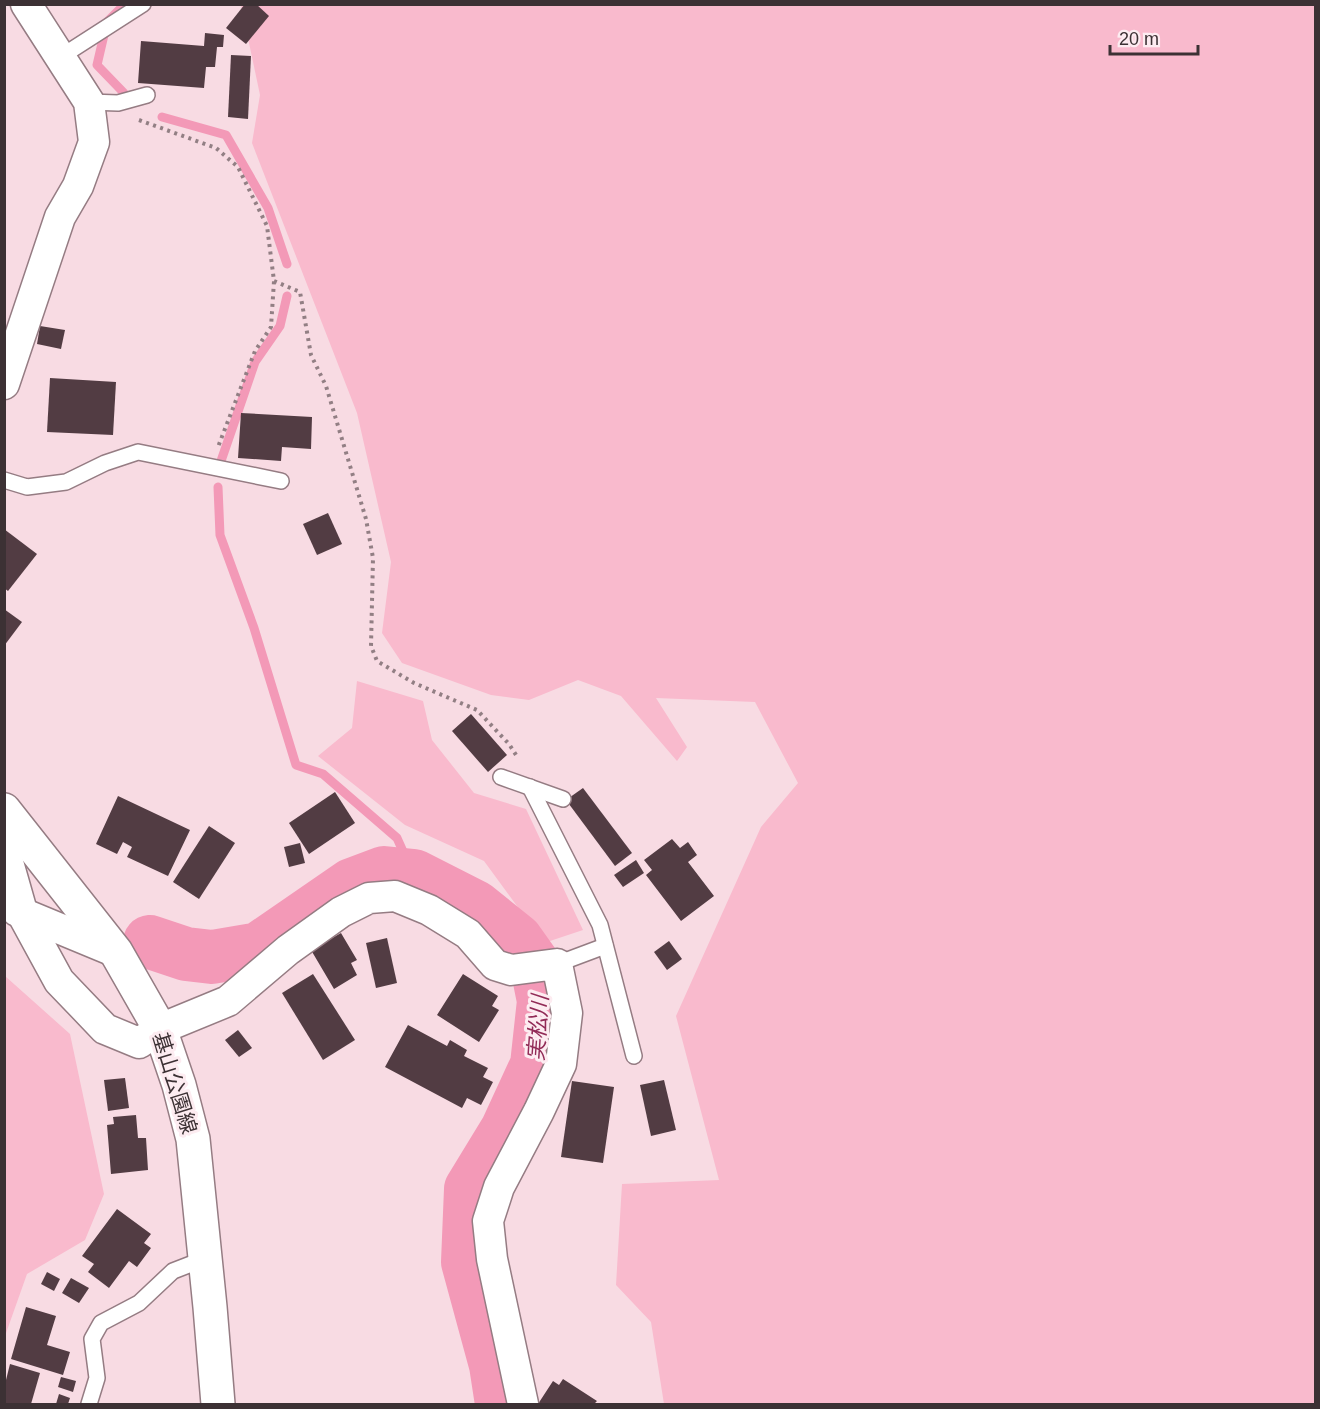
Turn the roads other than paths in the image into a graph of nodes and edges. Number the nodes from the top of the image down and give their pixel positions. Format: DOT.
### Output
graph roads {
  1 [pos="27,4"];
  2 [pos="143,4"];
  3 [pos="59,58"];
  4 [pos="147,95"];
  5 [pos="104,103"];
  6 [pos="4,384"];
  7 [pos="4,480"];
  8 [pos="281,482"];
  9 [pos="501,777"];
  10 [pos="530,787"];
  11 [pos="563,799"];
  12 [pos="4,810"];
  13 [pos="5,849"];
  14 [pos="14,910"];
  15 [pos="605,946"];
  16 [pos="116,952"];
  17 [pos="557,964"];
  18 [pos="160,1029"];
  19 [pos="634,1056"];
  20 [pos="204,1259"];
  21 [pos="89,1404"];
  22 [pos="218,1404"];
  23 [pos="523,1404"];
  1 -- 3 [label="street"];
  2 -- 3 [label="lane"];
  3 -- 5 [label="street"];
  4 -- 5 [label="lane"];
  5 -- 6 [label="street"];
  7 -- 8 [label="lane"];
  9 -- 10 [label="lane"];
  10 -- 11 [label="lane"];
  10 -- 15 [label="lane"];
  12 -- 16 [label="main road, 基山公園線"];
  13 -- 14 [label="street"];
  14 -- 16 [label="street"];
  14 -- 18 [label="street"];
  15 -- 17 [label="lane"];
  15 -- 19 [label="lane"];
  16 -- 18 [label="main road, 基山公園線"];
  17 -- 18 [label="street"];
  17 -- 23 [label="street"];
  18 -- 20 [label="main road, 基山公園線"];
  20 -- 21 [label="lane"];
  20 -- 22 [label="main road, 基山公園線"];
}
